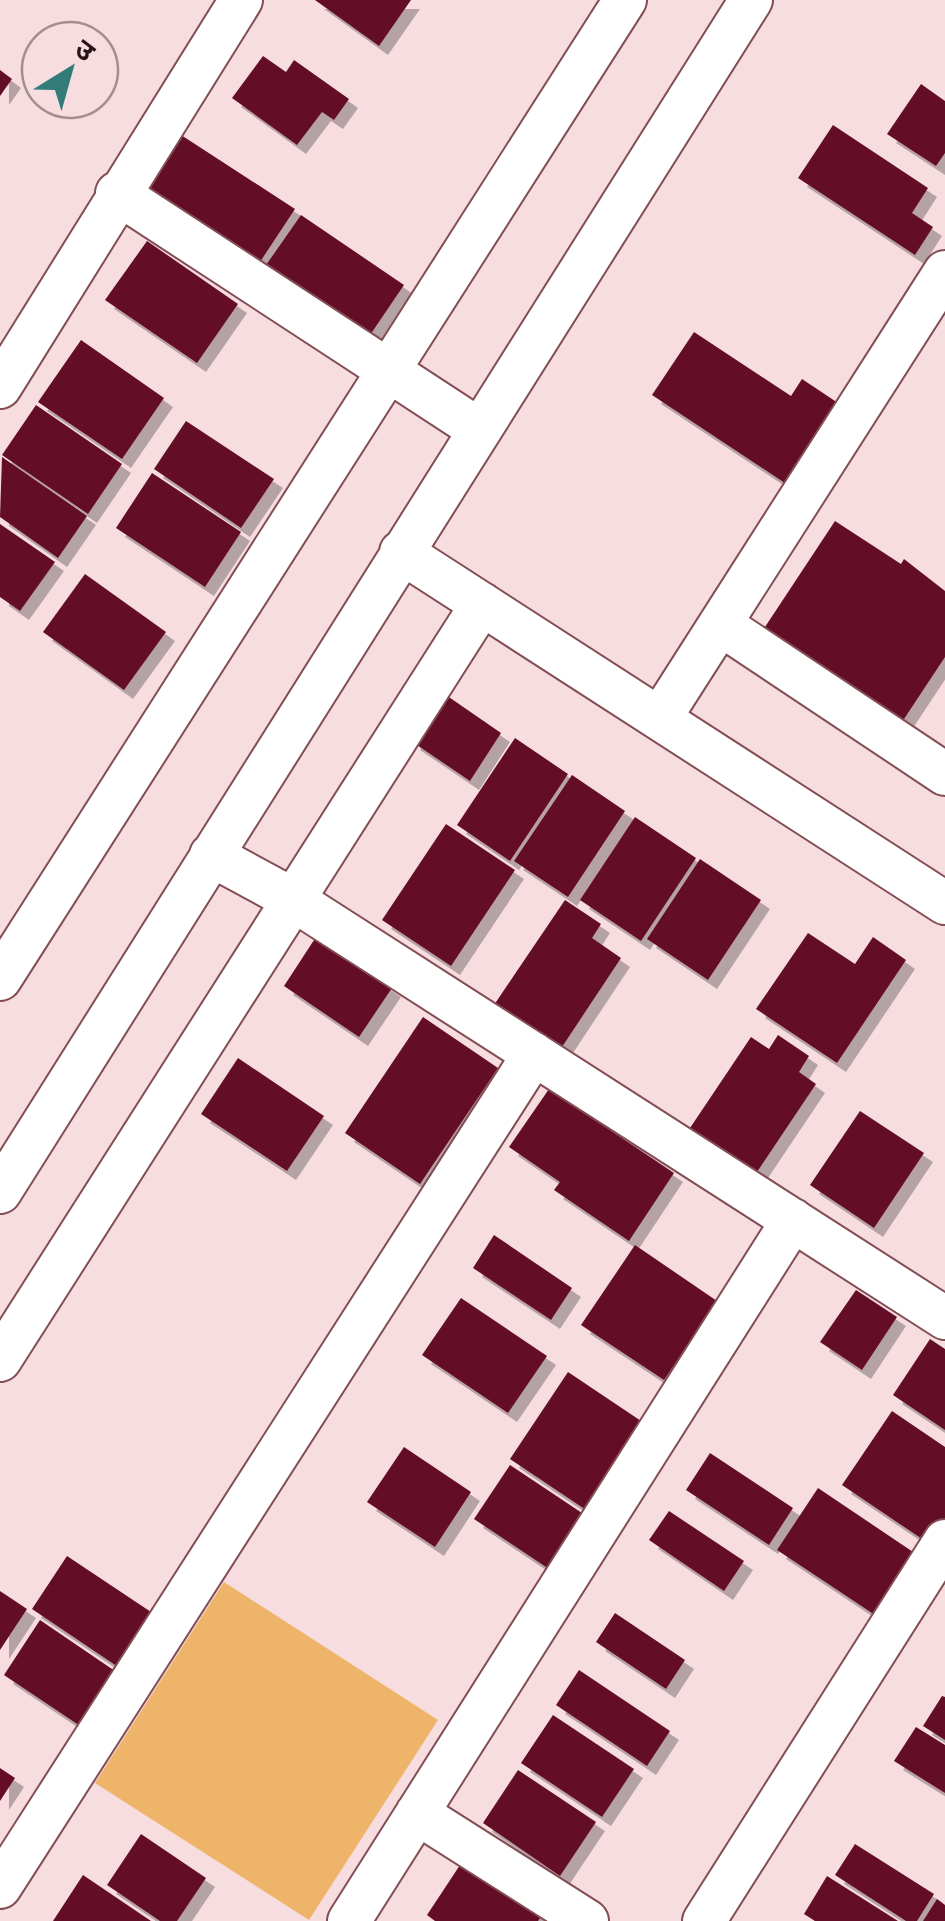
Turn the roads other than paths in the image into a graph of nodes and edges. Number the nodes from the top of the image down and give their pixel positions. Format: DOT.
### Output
graph roads {
  1 [pos="241,0"];
  2 [pos="625,0"];
  3 [pos="751,0"];
  4 [pos="117,194"];
  5 [pos="941,285"];
  6 [pos="389,370"];
  7 [pos="0,387"];
  8 [pos="478,429"];
  9 [pos="401,552"];
  10 [pos="482,604"];
  11 [pos="720,624"];
  12 [pos="660,718"];
  13 [pos="945,774"];
  14 [pos="211,855"];
  15 [pos="292,899"];
  16 [pos="945,903"];
  17 [pos="0,979"];
  18 [pos="534,1054"];
  19 [pos="0,1192"];
  20 [pos="793,1220"];
  21 [pos="945,1318"];
  22 [pos="0,1360"];
  23 [pos="945,1541"];
  24 [pos="417,1813"];
  25 [pos="4,1875"];
  26 [pos="349,1921"];
  27 [pos="587,1921"];
  28 [pos="704,1921"];
  1 -- 4 [label="street"];
  2 -- 6 [label="street"];
  3 -- 8 [label="street"];
  4 -- 6 [label="street"];
  4 -- 7 [label="street"];
  5 -- 11 [label="street"];
  6 -- 8 [label="street"];
  6 -- 17 [label="street"];
  8 -- 9 [label="street"];
  9 -- 10 [label="street"];
  9 -- 14 [label="street"];
  10 -- 12 [label="street"];
  10 -- 15 [label="street"];
  11 -- 12 [label="street"];
  11 -- 13 [label="street"];
  12 -- 16 [label="street"];
  14 -- 15 [label="street"];
  14 -- 19 [label="street"];
  15 -- 18 [label="street"];
  15 -- 22 [label="street"];
  18 -- 20 [label="street"];
  18 -- 25 [label="street"];
  20 -- 21 [label="street"];
  20 -- 24 [label="street"];
  23 -- 28 [label="street"];
  24 -- 26 [label="street"];
  24 -- 27 [label="street"];
}
